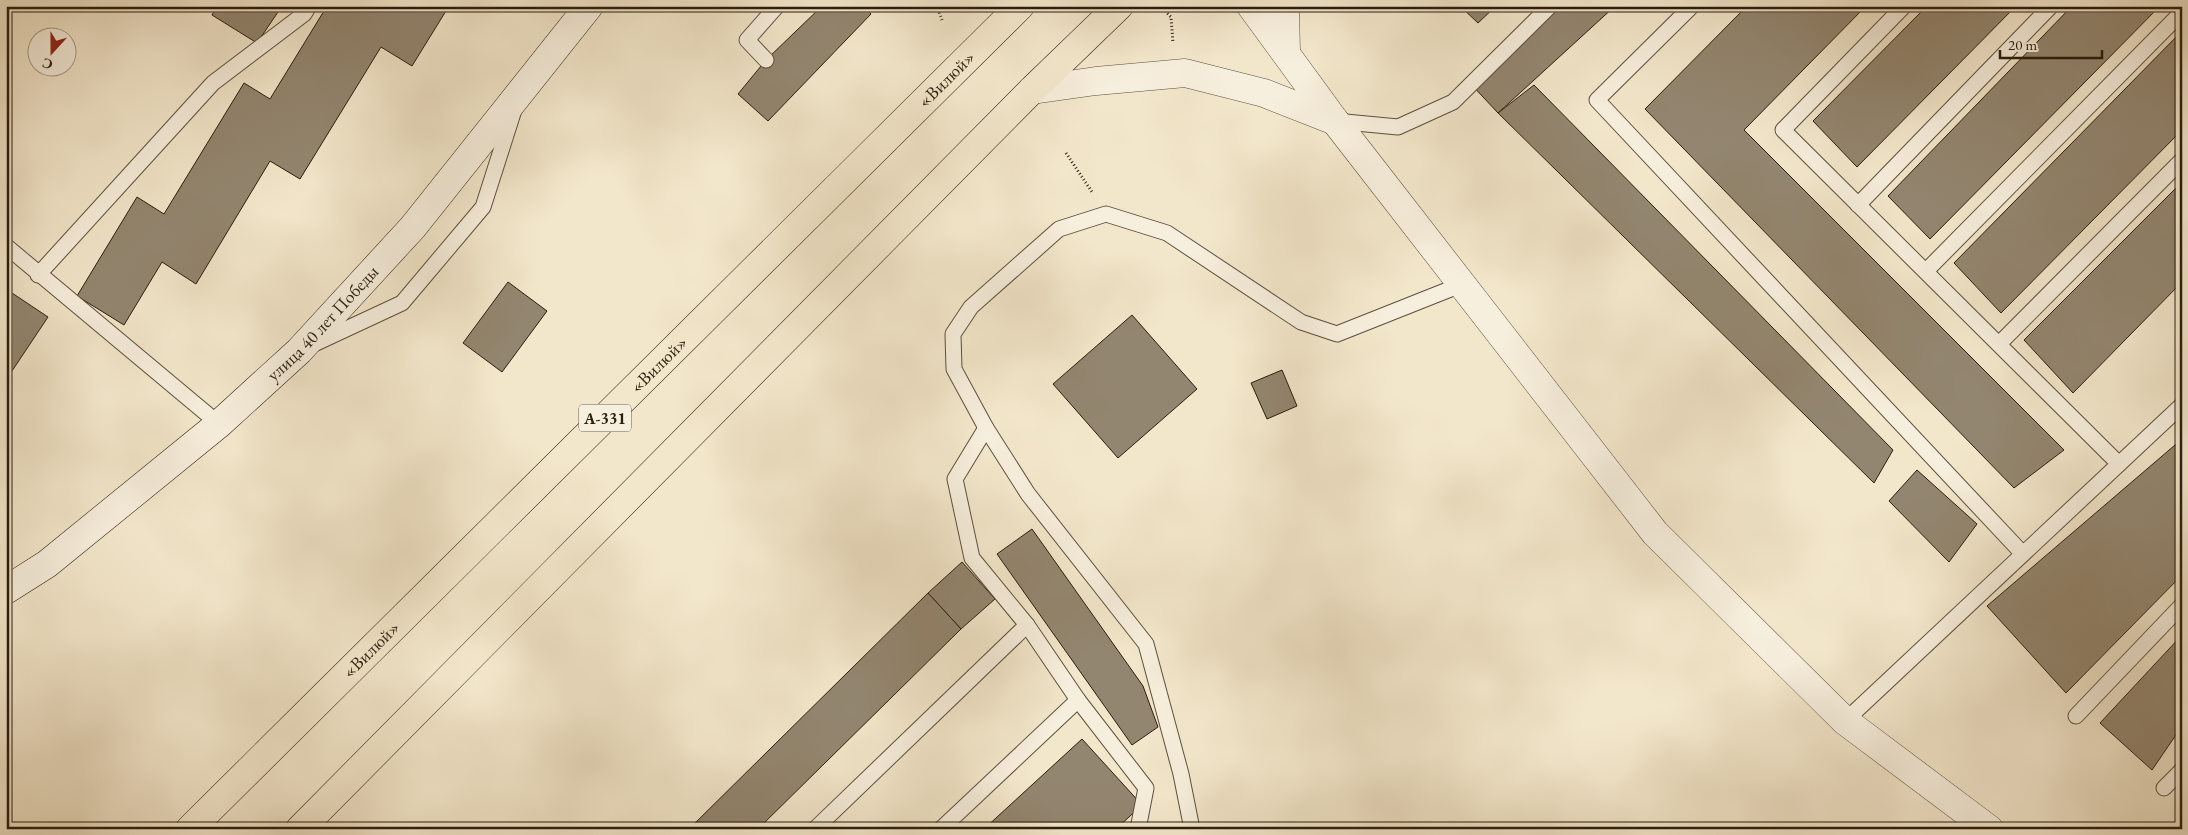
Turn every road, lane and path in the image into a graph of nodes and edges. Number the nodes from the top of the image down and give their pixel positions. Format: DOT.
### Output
graph roads {
  1 [pos="309,6"];
  2 [pos="589,6"];
  3 [pos="777,6"];
  4 [pos="937,6"];
  5 [pos="1119,6"];
  6 [pos="1251,6"];
  7 [pos="1285,6"];
  8 [pos="1550,6"];
  9 [pos="1692,6"];
  10 [pos="1904,6"];
  11 [pos="2051,6"];
  12 [pos="1010,12"];
  13 [pos="2182,12"];
  14 [pos="942,20"];
  15 [pos="1286,53"];
  16 [pos="766,60"];
  17 [pos="1032,90"];
  18 [pos="519,96"];
  19 [pos="1335,122"];
  20 [pos="1066,153"];
  21 [pos="2182,160"];
  22 [pos="1858,204"];
  23 [pos="1106,214"];
  24 [pos="6,246"];
  25 [pos="1926,271"];
  26 [pos="38,274"];
  27 [pos="1463,284"];
  28 [pos="1999,344"];
  29 [pos="299,351"];
  30 [pos="2182,405"];
  31 [pos="219,424"];
  32 [pos="986,428"];
  33 [pos="2119,464"];
  34 [pos="2023,554"];
  35 [pos="6,590"];
  36 [pos="2182,605"];
  37 [pos="1027,625"];
  38 [pos="1078,700"];
  39 [pos="2076,716"];
  40 [pos="1845,721"];
  41 [pos="2182,770"];
  42 [pos="2164,788"];
  43 [pos="190,829"];
  44 [pos="300,829"];
  45 [pos="815,829"];
  46 [pos="941,829"];
  47 [pos="1138,829"];
  48 [pos="1192,829"];
  49 [pos="1989,829"];
  1 -- 26 [label="lane"];
  2 -- 18 [label="street, улица 40 лет Победы"];
  3 -- 16 [label="lane"];
  4 -- 14 [label="path"];
  5 -- 17 [label="highway"];
  6 -- 15 [label="street"];
  7 -- 15 [label="street"];
  8 -- 19 [label="lane"];
  9 -- 34 [label="lane"];
  10 -- 22 [label="lane"];
  11 -- 22 [label="lane"];
  12 -- 43 [label="highway, «Вилюй» / А-331"];
  13 -- 25 [label="lane"];
  15 -- 19 [label="street"];
  17 -- 19 [label="street"];
  17 -- 44 [label="highway"];
  18 -- 29 [label="street, улица 40 лет Победы"];
  18 -- 29 [label="lane"];
  19 -- 27 [label="street"];
  20 -- 23 [label="path"];
  21 -- 28 [label="lane"];
  22 -- 25 [label="lane"];
  23 -- 27 [label="lane"];
  23 -- 32 [label="lane"];
  24 -- 26 [label="lane"];
  25 -- 28 [label="lane"];
  26 -- 31 [label="lane"];
  27 -- 40 [label="street"];
  28 -- 33 [label="lane"];
  29 -- 31 [label="street, улица 40 лет Победы"];
  30 -- 33 [label="lane"];
  31 -- 35 [label="street, улица 40 лет Победы"];
  32 -- 37 [label="lane"];
  32 -- 48 [label="lane"];
  33 -- 34 [label="lane"];
  34 -- 40 [label="lane"];
  36 -- 39 [label="lane"];
  37 -- 38 [label="lane"];
  37 -- 45 [label="lane"];
  38 -- 46 [label="lane"];
  38 -- 47 [label="lane"];
  40 -- 49 [label="street"];
  41 -- 42 [label="lane"];
}
